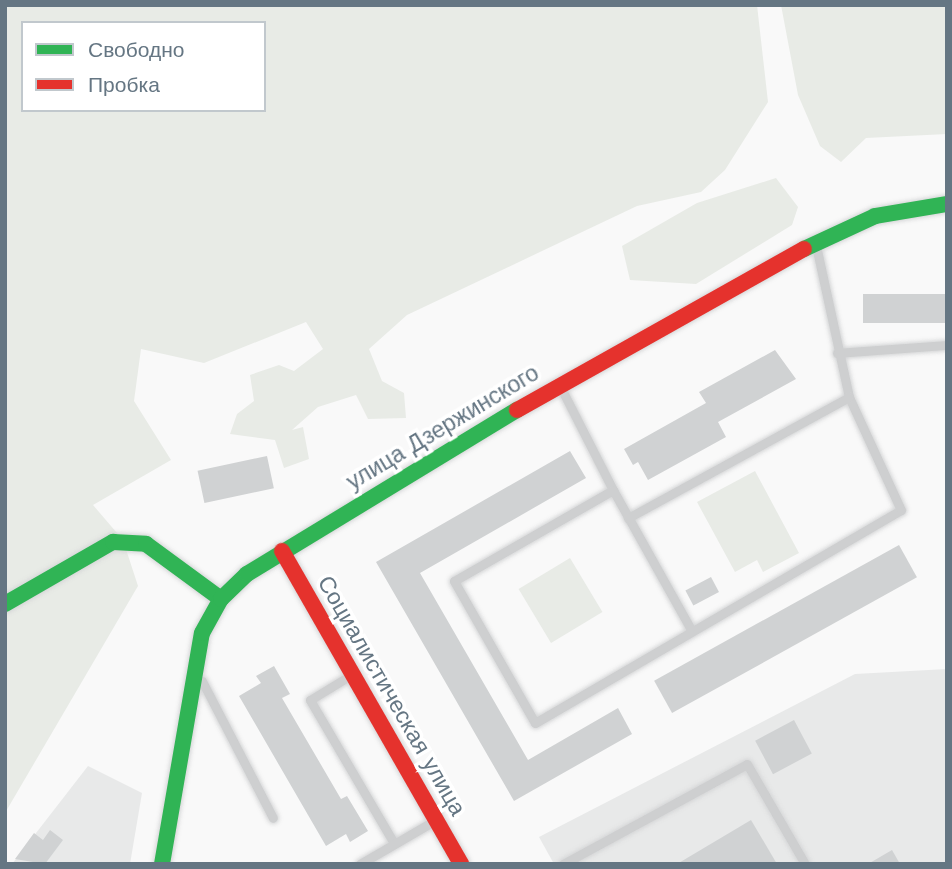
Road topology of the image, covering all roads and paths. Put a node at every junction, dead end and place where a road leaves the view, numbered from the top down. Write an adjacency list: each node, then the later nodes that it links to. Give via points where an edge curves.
1 (947, 204): 2 (main road, улица Дзержинского, via 875,216)
2 (816, 242): 4 (lane); 5 (main road, улица Дзержинского)
3 (947, 345): 4 (lane)
4 (837, 353): 6 (lane)
5 (559, 385): 7 (lane); 9 (main road, улица Дзержинского)
6 (849, 397): 8 (lane); 12 (lane, via 901,510)
7 (612, 490): 8 (lane); 12 (lane, via 454,581 534,723)
8 (628, 518): 12 (lane)
9 (282, 551): 10 (main road, улица Дзержинского); 14 (main road, Социалистическая улица)
10 (221, 599): 11 (main road, via 146,544 113,542); 13 (main road, улица Дзержинского, via 202,633)
11 (5, 604)
12 (690, 628)
13 (196, 667): 15 (lane, via 217,717); 18 (main road, улица Дзержинского)
14 (352, 674): 16 (main road, Социалистическая улица); 17 (lane, via 310,700)
15 (273, 818)
16 (436, 820): 17 (lane); 20 (main road, Социалистическая улица)
17 (394, 842): 19 (lane)
18 (162, 864)
19 (360, 864)
20 (461, 864)
21 (563, 864): 22 (lane, via 747,764)
22 (805, 864)

